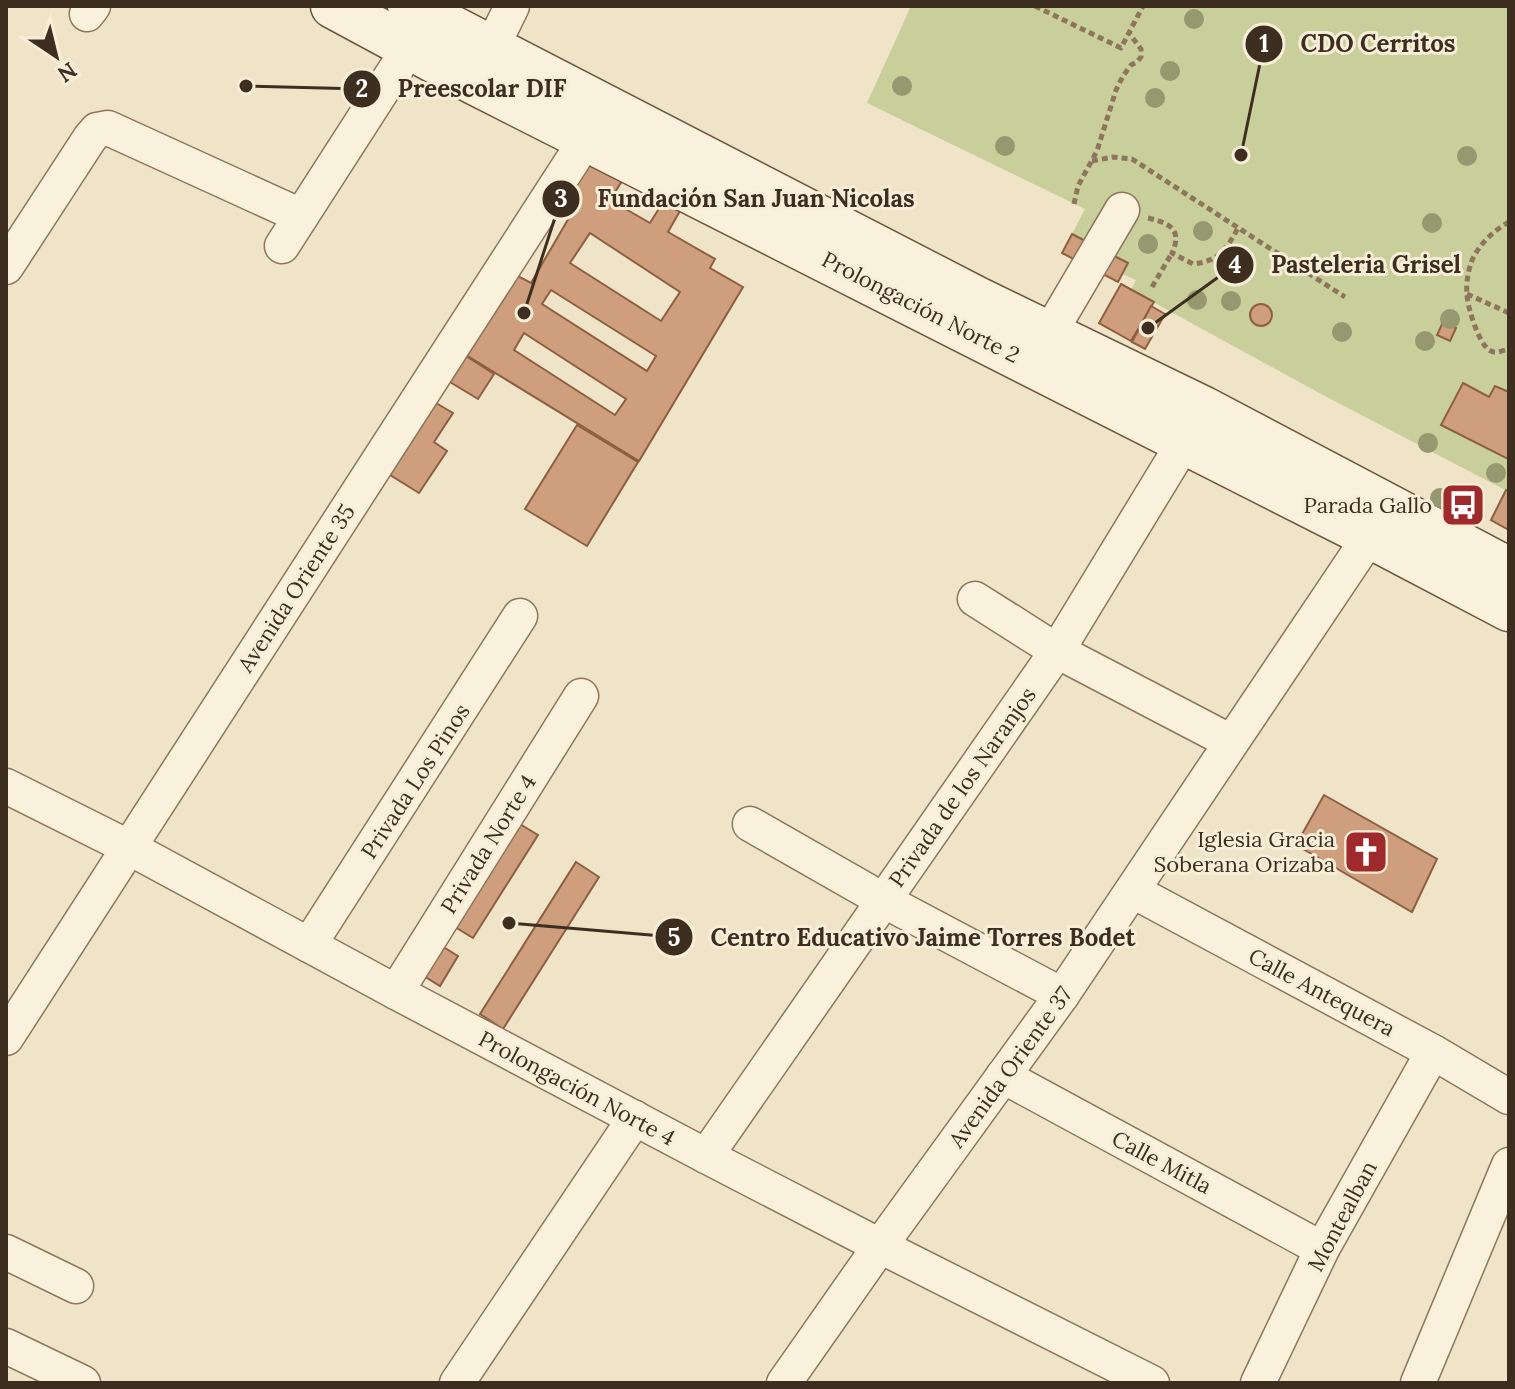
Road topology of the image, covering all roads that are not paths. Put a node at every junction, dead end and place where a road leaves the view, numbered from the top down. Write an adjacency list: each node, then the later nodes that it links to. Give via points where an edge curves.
1 (333, 6): 3 (main road, Prolongación Norte 2)
2 (512, 6): 4 (street)
3 (410, 26): 4 (main road, Prolongación Norte 2); 7 (street)
4 (483, 66): 5 (main road, Prolongación Norte 2); 10 (main road, Prolongación Norte 2)
5 (587, 138): 11 (main road, Prolongación Norte 2); 22 (street, Avenida Oriente 35)
6 (1122, 210): 10 (street)
7 (301, 216): 8 (street); 9 (street, via 108,128 90,138)
8 (282, 246)
9 (6, 267)
10 (1049, 334): 11 (main road, Prolongación Norte 2)
11 (1194, 425): 12 (main road, Prolongación Norte 2); 17 (street, Privada de los Naranjos)
12 (1378, 521): 13 (main road, Prolongación Norte 2); 15 (main road, Prolongación Norte 2); 19 (street, Avenida Oriente 37)
13 (1509, 570)
14 (975, 599): 17 (street)
15 (1509, 609)
16 (520, 616): 25 (street, Privada Los Pinos)
17 (1057, 651): 19 (street); 24 (street, Privada de los Naranjos)
18 (581, 696): 26 (street, Privada Norte 4)
19 (1231, 742): 23 (street, Avenida Oriente 37)
20 (6, 786): 22 (street, Prolongación Norte 4)
21 (750, 824): 24 (street)
22 (128, 847): 25 (street, Prolongación Norte 4); 28 (street, Avenida Oriente 35)
23 (1133, 891): 27 (street, Avenida Oriente 37); 29 (street, Calle Antequera)
24 (883, 900): 27 (street); 33 (street, Privada de los Naranjos)
25 (309, 945): 26 (street, Prolongación Norte 4)
26 (396, 992): 32 (street, Prolongación Norte 4)
27 (1062, 995): 30 (street, Avenida Oriente 37)
28 (7, 1035)
29 (1433, 1052): 31 (street, Calle Antequera); 36 (street, Montealban)
30 (1003, 1076): 35 (street, Avenida Oriente 37); 36 (street, Calle Mitla)
31 (1509, 1097)
32 (635, 1118): 33 (street, Prolongación Norte 4); 42 (street)
33 (706, 1156): 35 (street, Prolongación Norte 4)
34 (1509, 1165): 45 (street)
35 (880, 1246): 40 (street, Prolongación Norte 4); 43 (street, Avenida Oriente 37)
36 (1322, 1249): 44 (street, Montealban)
37 (6, 1252): 38 (street)
38 (76, 1286)
39 (6, 1346): 41 (street)
40 (1138, 1380)
41 (83, 1383)
42 (457, 1383)
43 (784, 1383)
44 (1258, 1383)
45 (1418, 1383)

